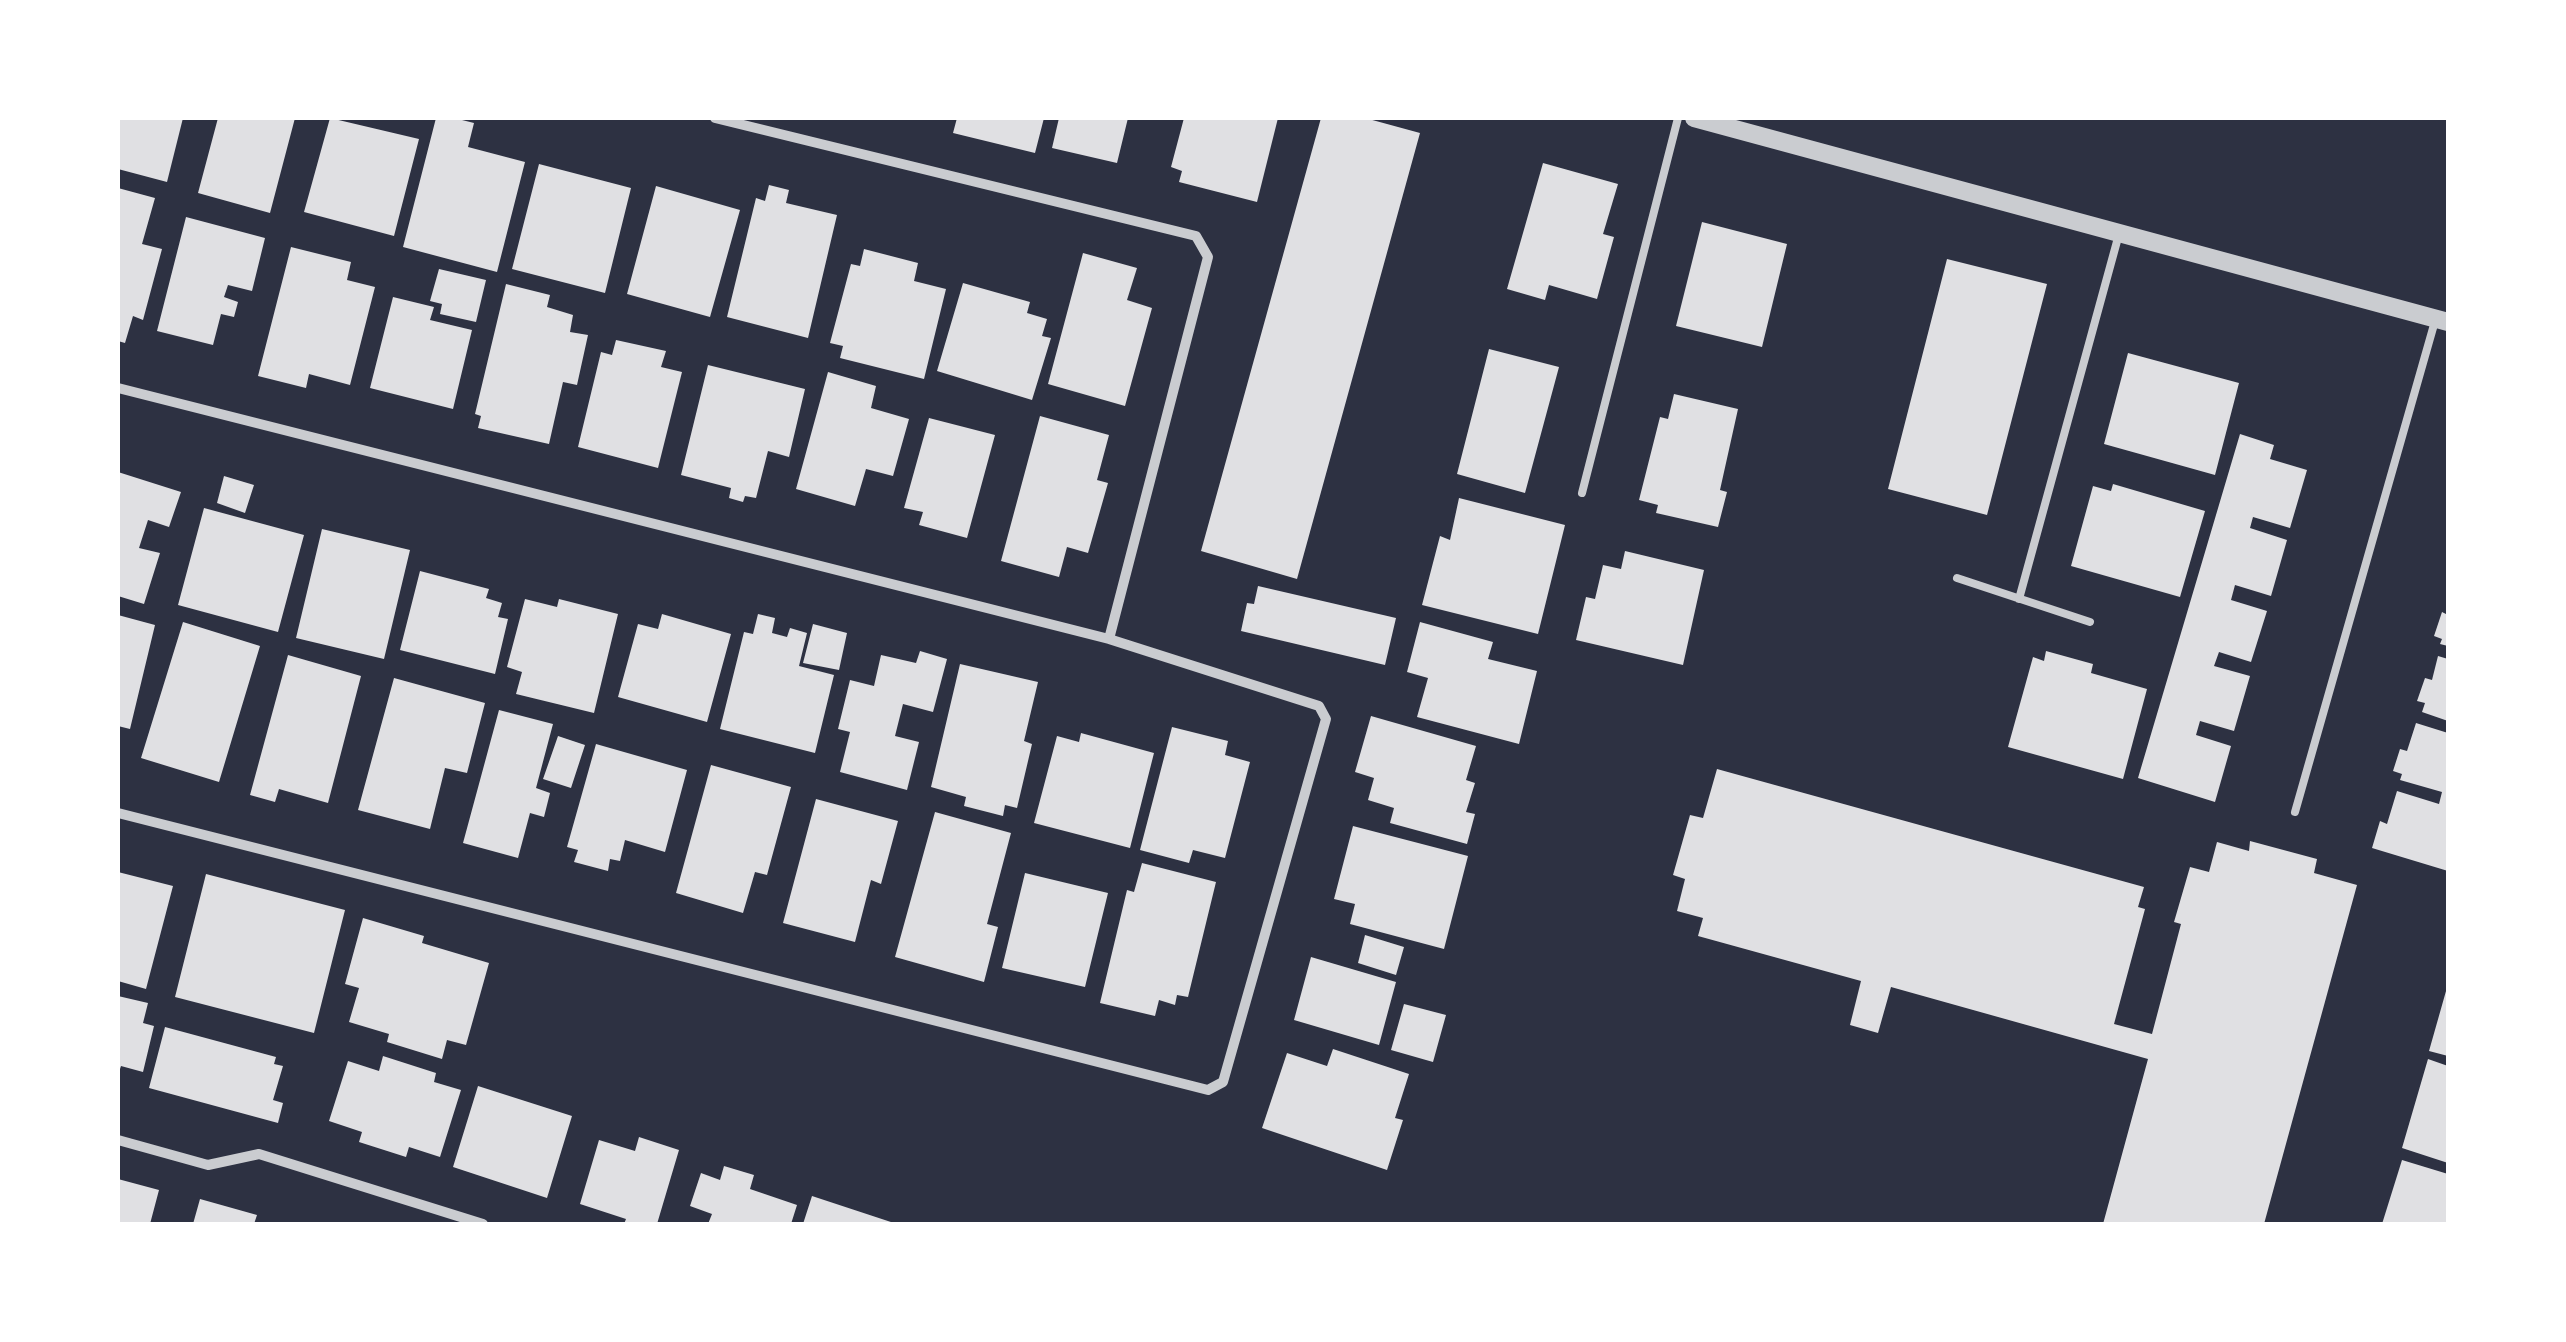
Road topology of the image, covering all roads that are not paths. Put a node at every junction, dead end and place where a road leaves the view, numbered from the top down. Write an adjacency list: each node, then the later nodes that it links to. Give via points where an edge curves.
1 (715, 118): 11 (street, via 1196,236 1208,257)
2 (1678, 118): 7 (lane)
3 (1694, 118): 4 (street)
4 (2118, 234): 5 (street); 9 (lane)
5 (2442, 320): 12 (lane)
6 (118, 388): 11 (street)
7 (1582, 493)
8 (1957, 578): 9 (lane)
9 (2019, 599): 10 (lane)
10 (2090, 622)
11 (1108, 639): 13 (street, via 1319,706 1326,719 1223,1082 1208,1090)
12 (2295, 812)
13 (118, 813)
14 (118, 1140): 15 (street, via 208,1164 259,1154)
15 (483, 1224)

